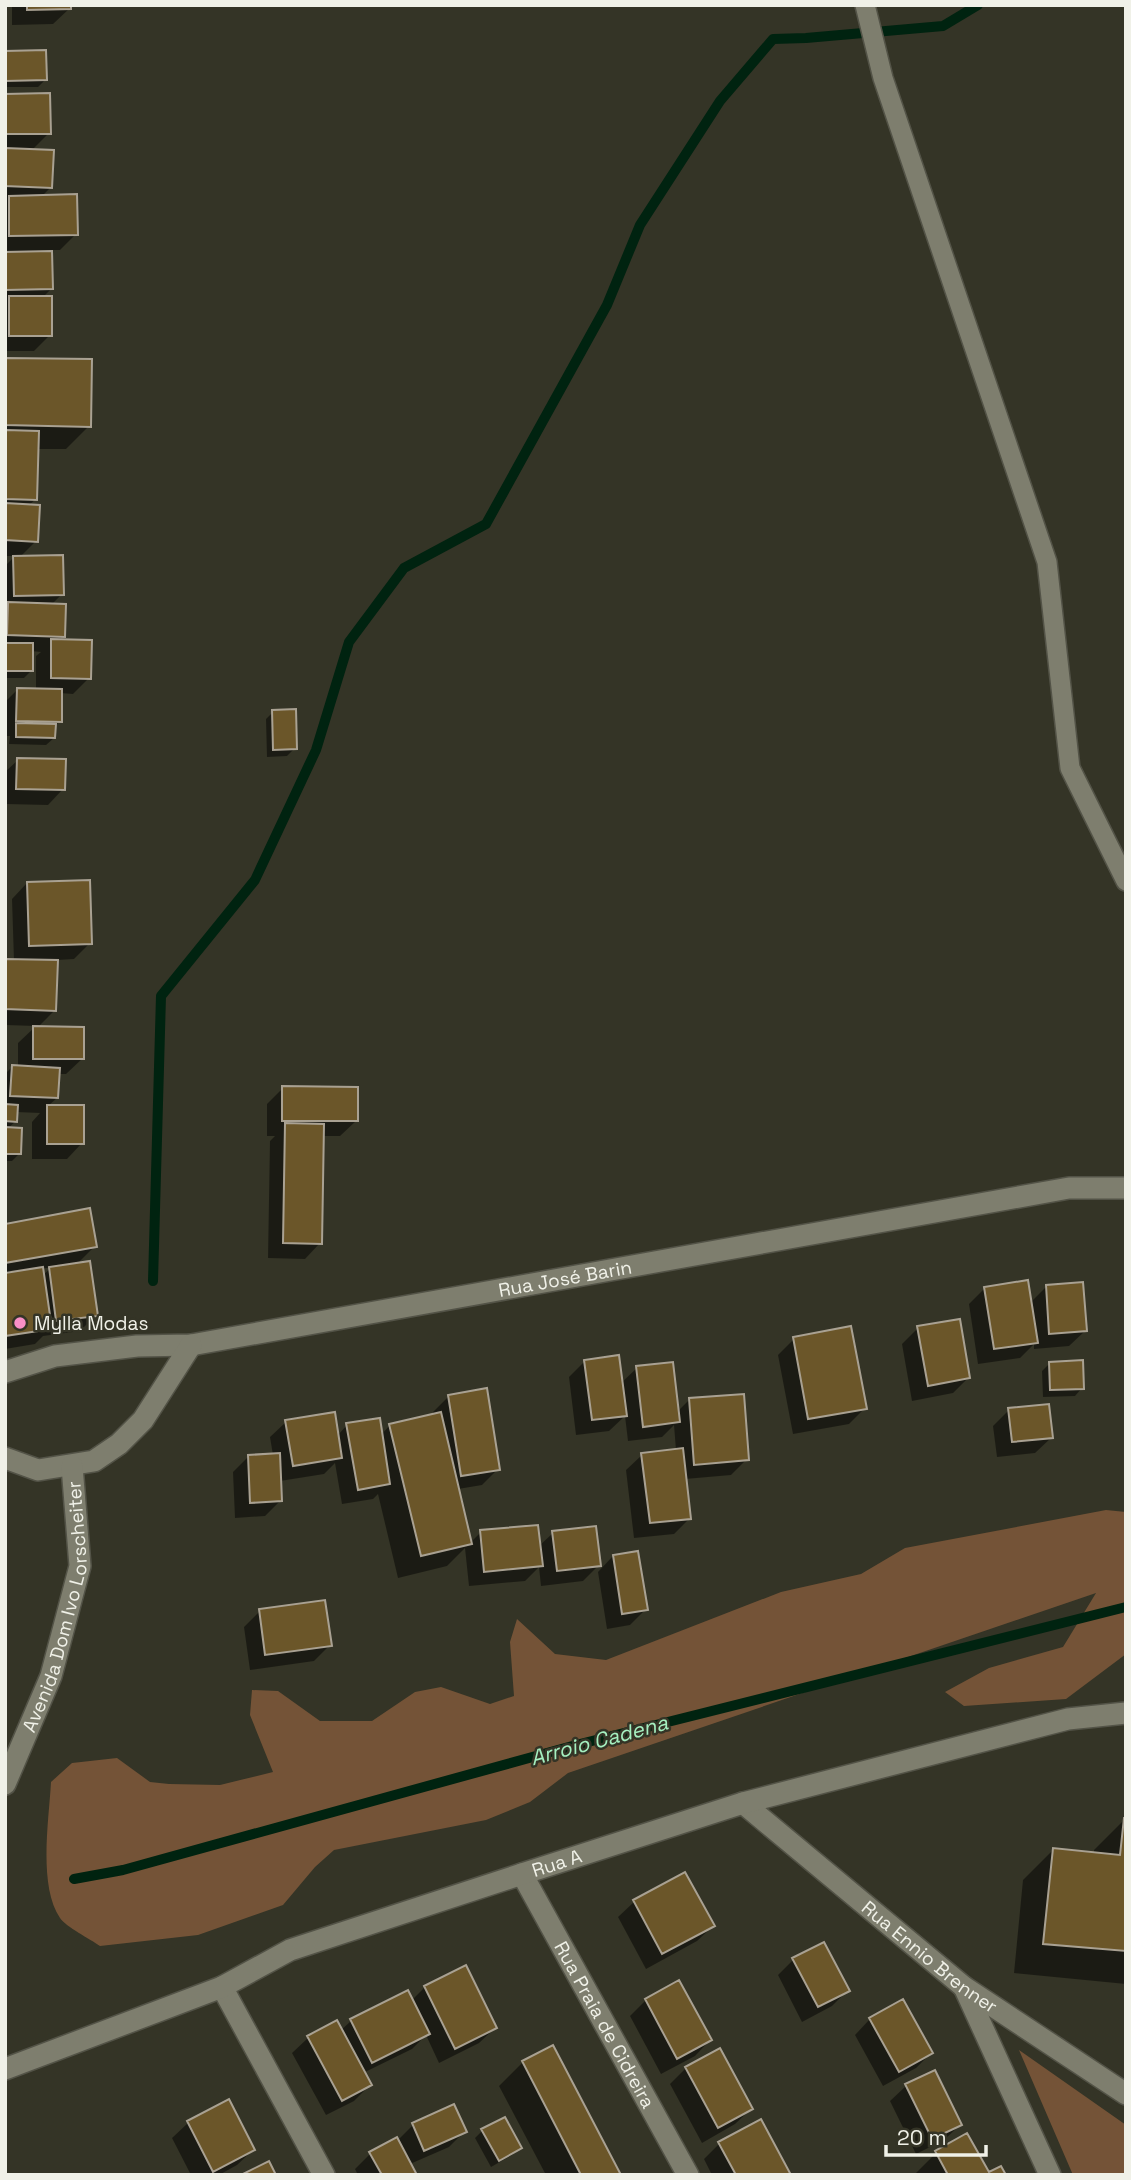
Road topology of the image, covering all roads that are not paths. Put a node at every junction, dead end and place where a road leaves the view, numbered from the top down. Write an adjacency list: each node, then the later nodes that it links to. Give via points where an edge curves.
1 (866, 8): 2 (lane, via 883,78 1047,562 1070,768)
2 (1126, 881)
3 (1126, 1188): 4 (street, Rua José Barin, via 1069,1188)
4 (191, 1345): 5 (street, Rua José Barin, via 55,1356); 7 (street, Avenida Dom Ivo Lorscheiter, via 144,1420 94,1461)
5 (5, 1372)
6 (5, 1458): 7 (street, Avenida Dom Ivo Lorscheiter, via 38,1470)
7 (72, 1466): 9 (street, Avenida Dom Ivo Lorscheiter, via 80,1566 51,1676)
8 (1126, 1713): 10 (street, Rua A, via 1068,1719)
9 (5, 1784)
10 (743, 1803): 11 (street, Rua A); 13 (street, Rua Ennio Brenner)
11 (522, 1874): 12 (street, Rua A, via 290,1950); 17 (street, Rua Praia de Cidreira)
12 (222, 1987): 14 (street, Rua A); 16 (street)
13 (964, 1987): 15 (street, Rua Ennio Brenner); 18 (street)
14 (5, 2069)
15 (1126, 2094)
16 (324, 2175)
17 (688, 2175)
18 (1050, 2175)

